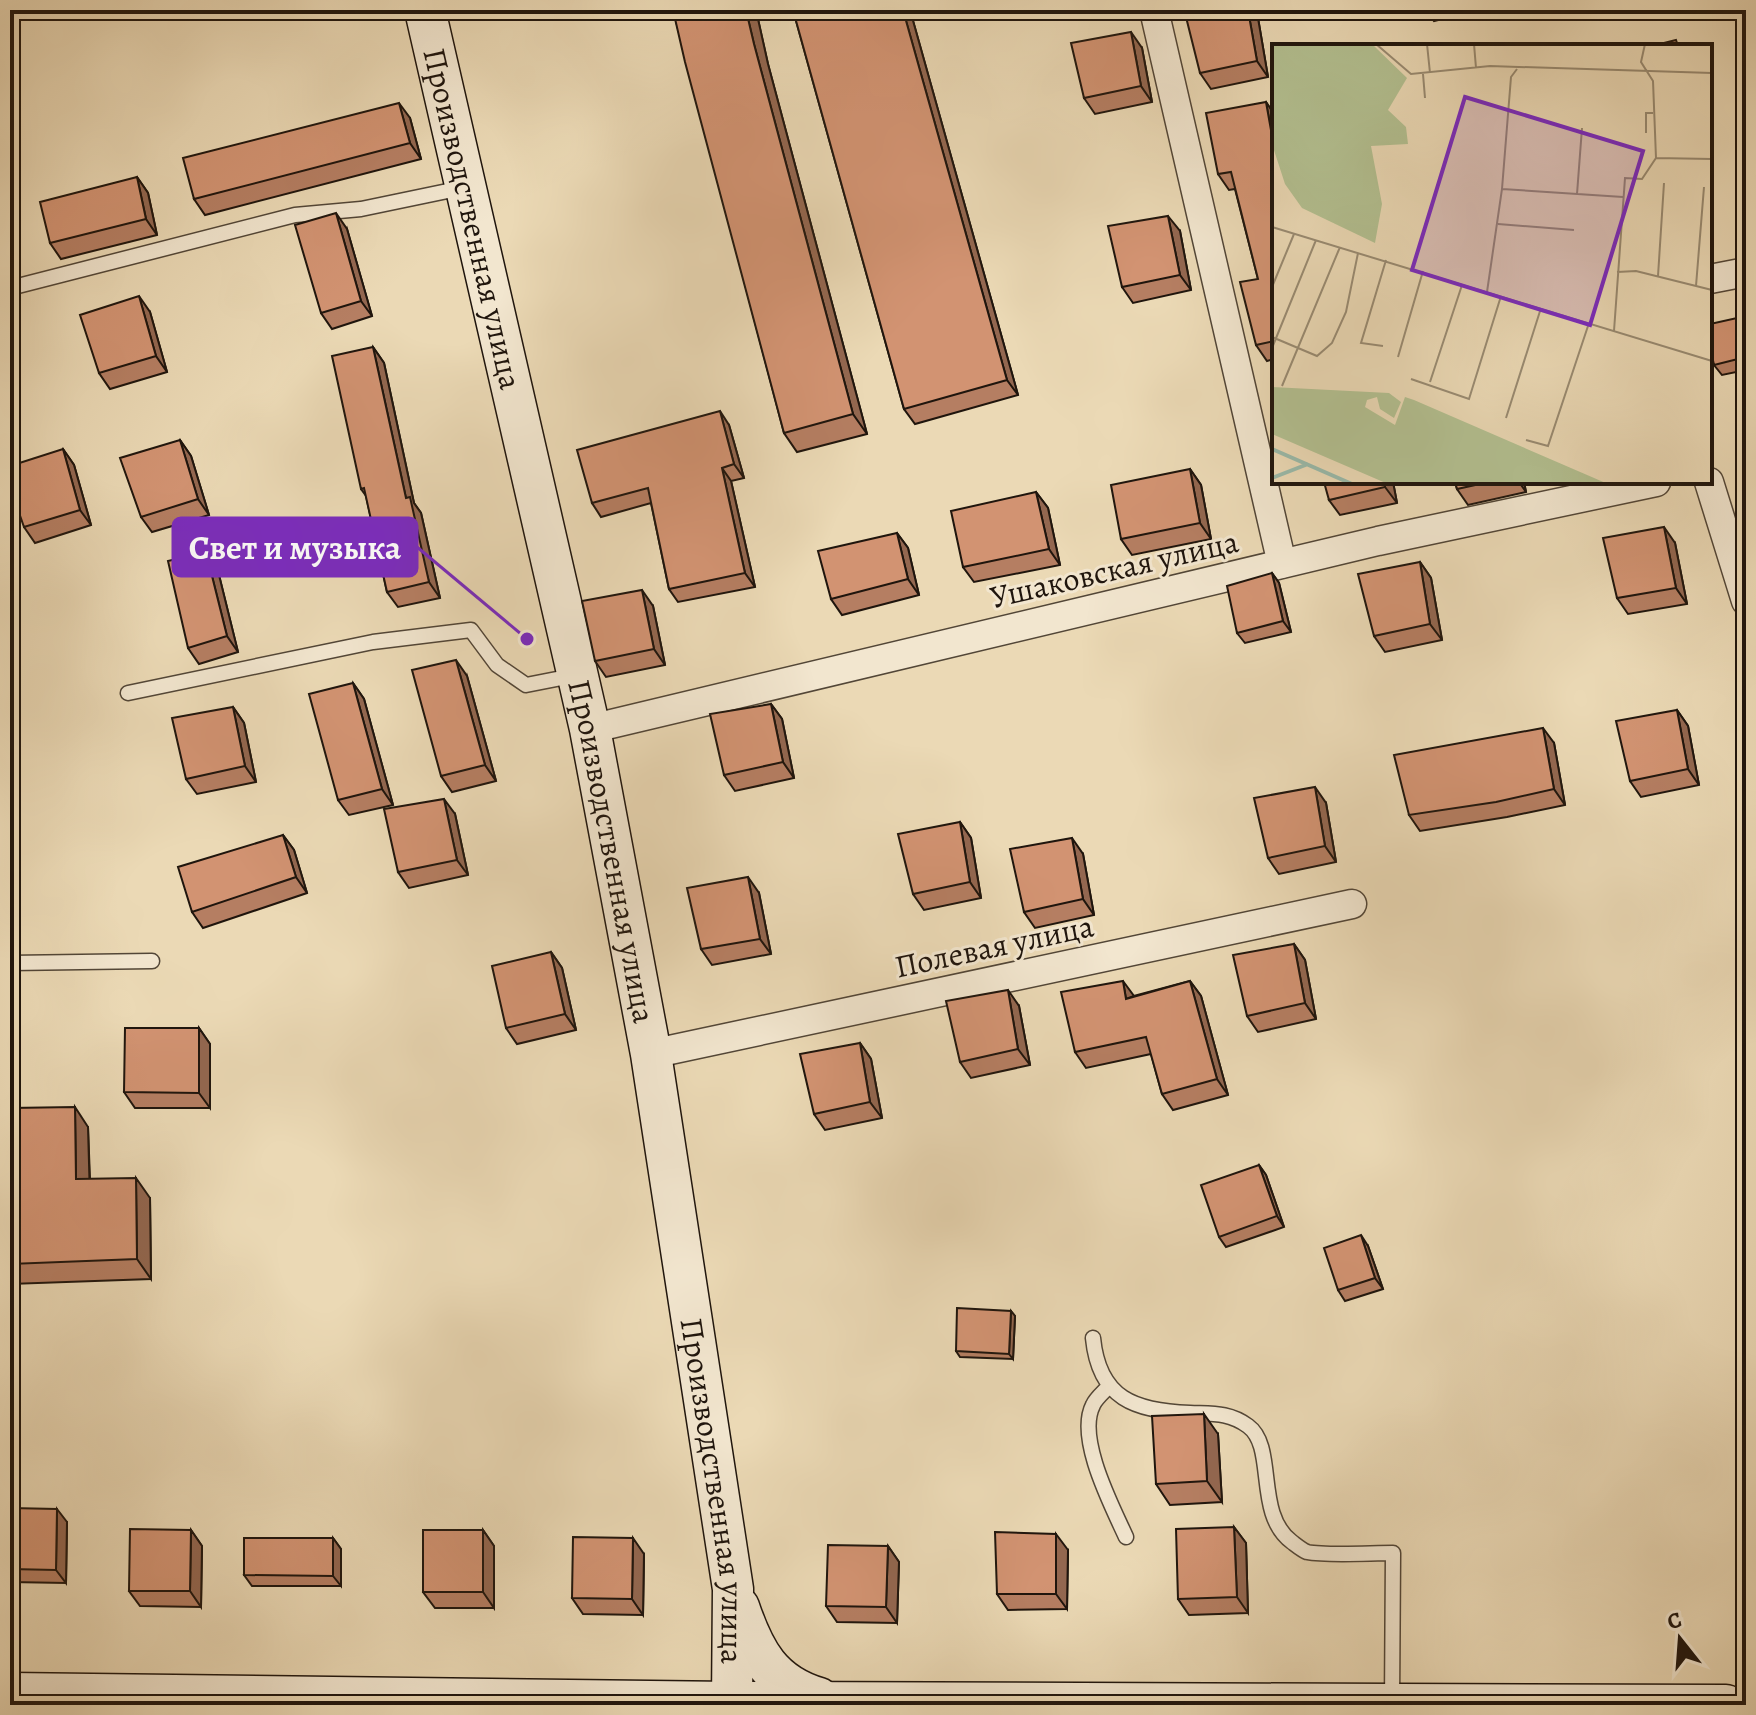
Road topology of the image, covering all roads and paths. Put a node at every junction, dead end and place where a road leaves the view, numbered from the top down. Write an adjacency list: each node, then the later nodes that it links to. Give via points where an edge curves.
1 (425, 10): 3 (main road, Производственная улица)
2 (1154, 10): 9 (street)
3 (466, 187): 6 (lane, via 361,209 295,215); 11 (main road, Производственная улица)
4 (1746, 272): 5 (street)
5 (1712, 279)
6 (10, 288)
7 (1646, 484): 9 (street, Ушаковская улица)
8 (1710, 484): 10 (street)
9 (1282, 564): 13 (street, Ушаковская улица)
10 (1746, 601)
11 (577, 675): 12 (lane, via 526,685 497,665 471,630 373,642); 13 (main road, Производственная улица)
12 (128, 693)
13 (590, 729): 17 (main road, Производственная улица)
14 (1352, 904): 17 (street, Полевая улица)
15 (152, 961): 16 (lane)
16 (10, 963)
17 (651, 1054): 21 (main road, Производственная улица)
18 (1093, 1338): 19 (lane, via 1095,1360)
19 (1109, 1386): 20 (lane, via 1089,1419 1093,1462); 28 (lane, via 1127,1403 1153,1411 1223,1413 1253,1429 1261,1444 1271,1513 1285,1537 1305,1552 1393,1553)
20 (1126, 1537)
21 (733, 1589): 24 (main road, via 724,1633 712,1658 697,1676); 26 (main road, Производственная улица); 27 (main road, via 755,1650 774,1675 801,1693)
22 (10, 1693): 23 (main road)
23 (103, 1700): 25 (main road)
24 (657, 1701): 25 (main road); 26 (main road)
25 (487, 1702)
26 (732, 1702): 27 (main road)
27 (834, 1702): 29 (main road)
28 (1392, 1703): 30 (main road); 31 (main road)
29 (875, 1704): 30 (main road)
30 (1269, 1705)
31 (1726, 1705)

